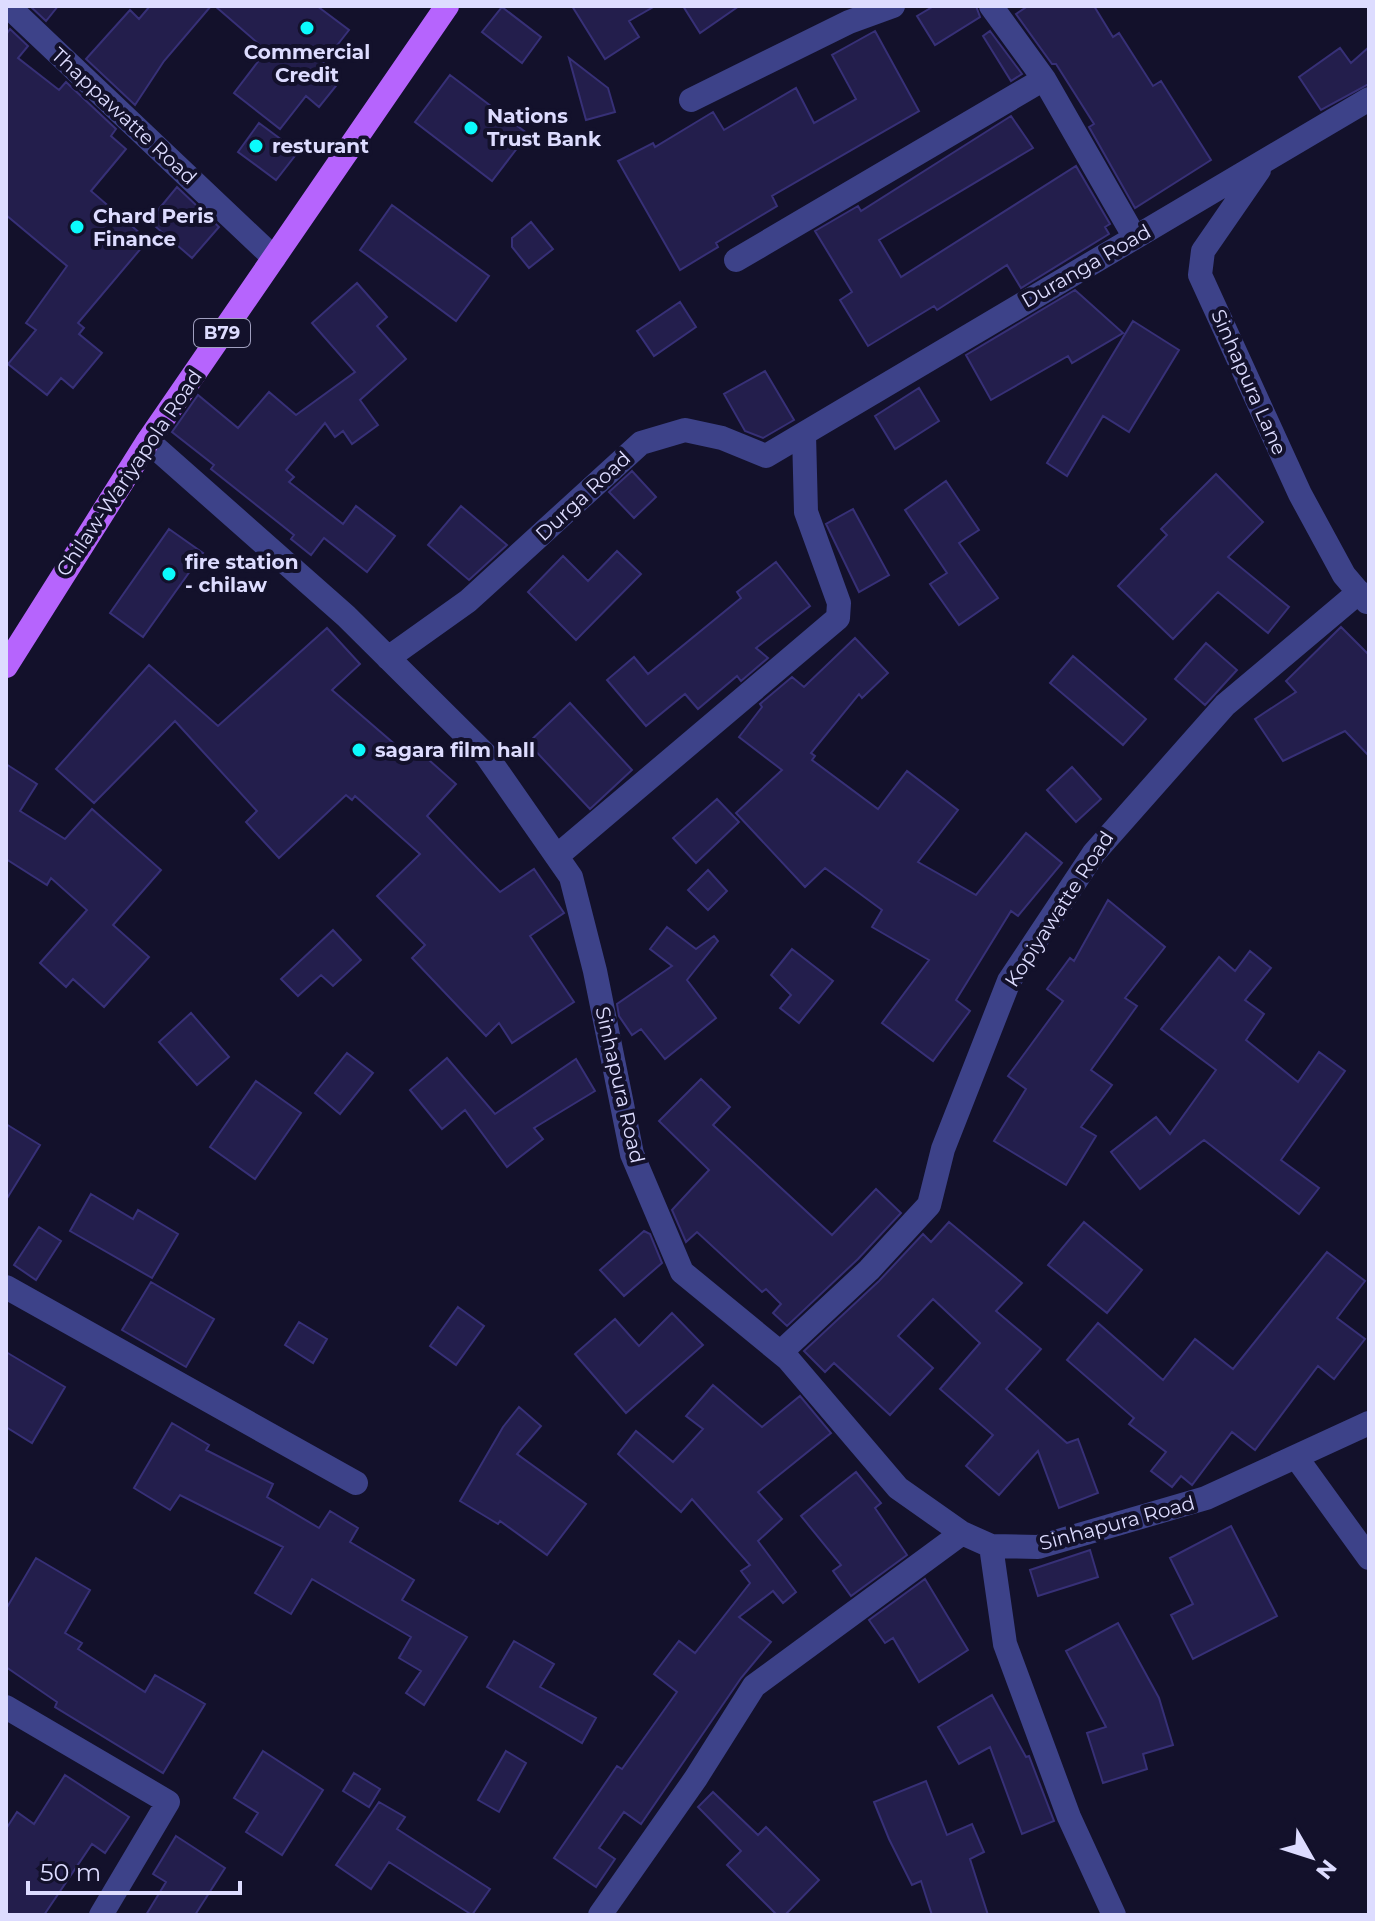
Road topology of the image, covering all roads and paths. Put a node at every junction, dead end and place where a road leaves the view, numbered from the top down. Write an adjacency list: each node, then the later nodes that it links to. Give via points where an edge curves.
1 (8, 6): 10 (street, Thappawatte Road)
2 (447, 6): 10 (main road, Chilaw-Wariyapola Road / B79)
3 (893, 6): 7 (street, via 849,22)
4 (991, 6): 5 (street)
5 (1044, 79): 9 (street); 11 (street)
6 (1369, 99): 8 (street, Duranga Road)
7 (691, 100)
8 (1268, 159): 9 (street, Duranga Road); 14 (street, Sinhapura Lane, via 1203,251 1200,275 1300,494 1344,575)
9 (1134, 236): 12 (street, Duranga Road)
10 (274, 258): 13 (main road, Chilaw-Wariyapola Road / B79)
11 (736, 260)
12 (804, 434): 15 (street, Durga Road, via 766,456 685,430 641,443 468,601); 17 (street, via 806,512 839,603 838,618)
13 (148, 441): 15 (street, Sinhapura Road); 16 (main road, Chilaw-Wariyapola Road / B79)
14 (1364, 598): 19 (street, Kopiyawatte Road, via 1225,705 1094,853 1009,981 943,1149 929,1205)
15 (388, 658): 17 (street, Sinhapura Road, via 486,755)
16 (6, 666)
17 (557, 856): 19 (street, Sinhapura Road, via 571,877 595,971 632,1154 682,1272)
18 (6, 1287): 22 (street)
19 (781, 1352): 23 (street, Sinhapura Road, via 898,1488)
20 (1369, 1423): 21 (street, Sinhapura Road)
21 (1296, 1457): 24 (street, Sinhapura Road, via 1206,1498 1054,1543); 25 (street)
22 (356, 1483)
23 (962, 1533): 24 (street, Sinhapura Road); 28 (street, via 754,1686)
24 (991, 1546): 29 (street, via 1005,1644 1069,1817)
25 (1369, 1558)
26 (6, 1707): 27 (street, via 168,1802)
27 (101, 1915)
28 (600, 1915)
29 (1114, 1915)

